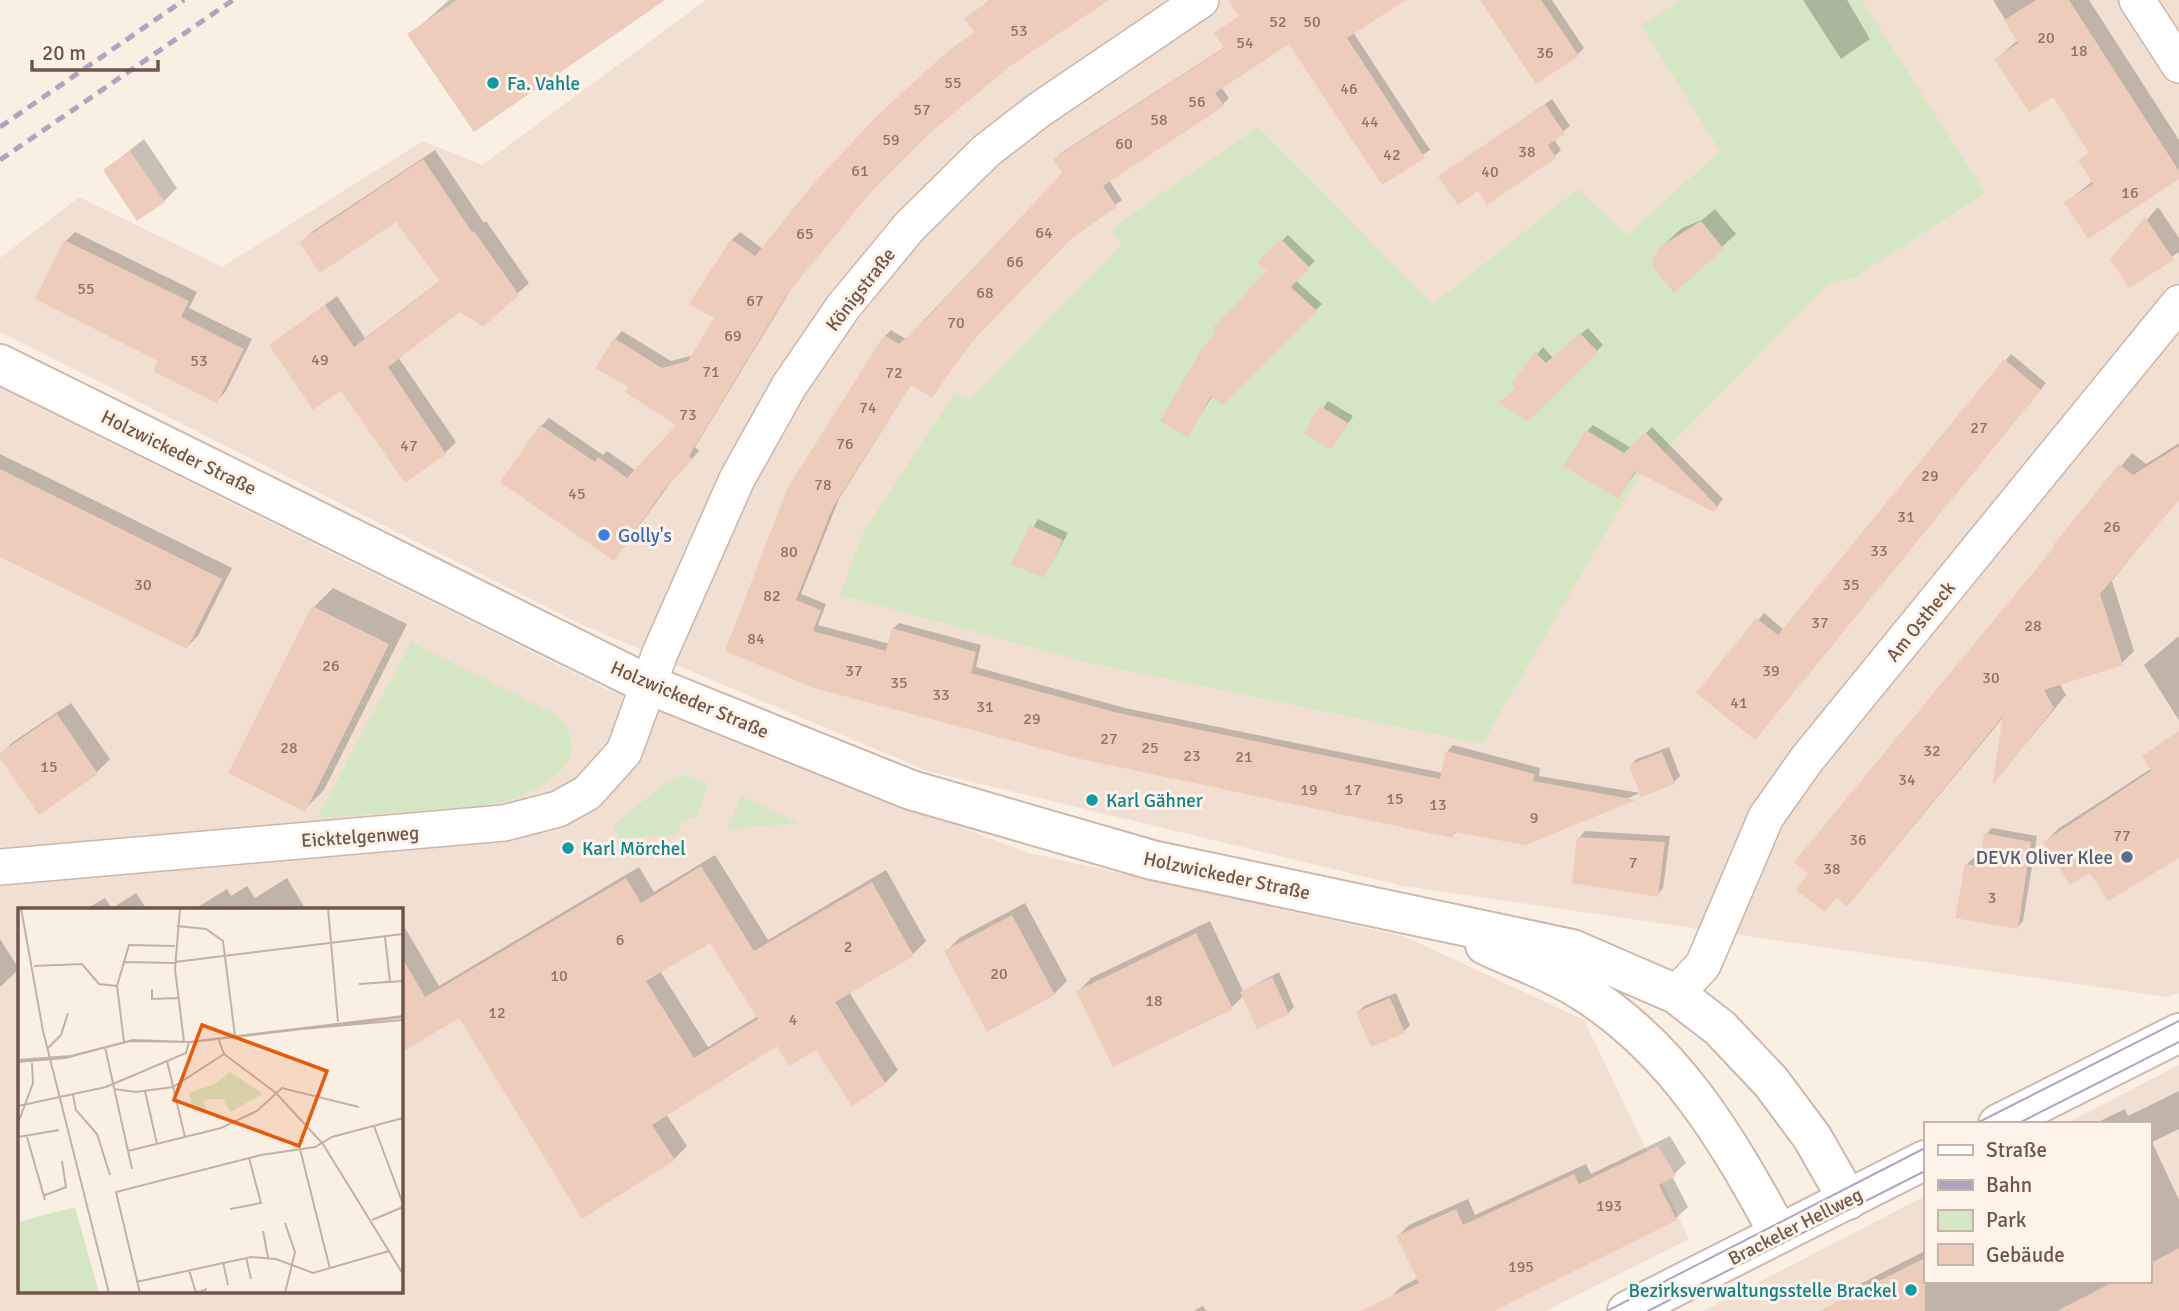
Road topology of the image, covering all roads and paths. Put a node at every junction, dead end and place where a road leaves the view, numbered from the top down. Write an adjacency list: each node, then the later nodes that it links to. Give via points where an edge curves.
1 (1200, 0): 6 (street, Königstraße, via 986,151 910,226 843,307 789,386 737,479)
2 (2137, 0): 3 (street)
3 (2179, 65)
4 (2179, 303): 9 (street, Am Ostheck, via 1800,769 1766,817 1703,965)
5 (0, 364): 6 (main road, Holzwickeder Straße)
6 (648, 684): 7 (street, Eicktelgenweg, via 624,752 587,793 558,809 504,823 447,830); 8 (main road, Holzwickeder Straße, via 911,790 1152,860)
7 (0, 867)
8 (1423, 916): 9 (main road, Holzwickeder Straße, via 1572,949); 14 (main road, Holzwickeder Straße, via 1582,991 1639,1035 1685,1080 1719,1128)
9 (1676, 994): 13 (main road, Holzwickeder Straße, via 1720,1028 1771,1082 1812,1137)
10 (2179, 1033): 11 (main road)
11 (2002, 1122)
12 (1924, 1161): 13 (main road, Brackeler Hellweg)
13 (1848, 1200): 14 (main road, Brackeler Hellweg)
14 (1779, 1234): 15 (main road, Brackeler Hellweg)
15 (1627, 1311)

